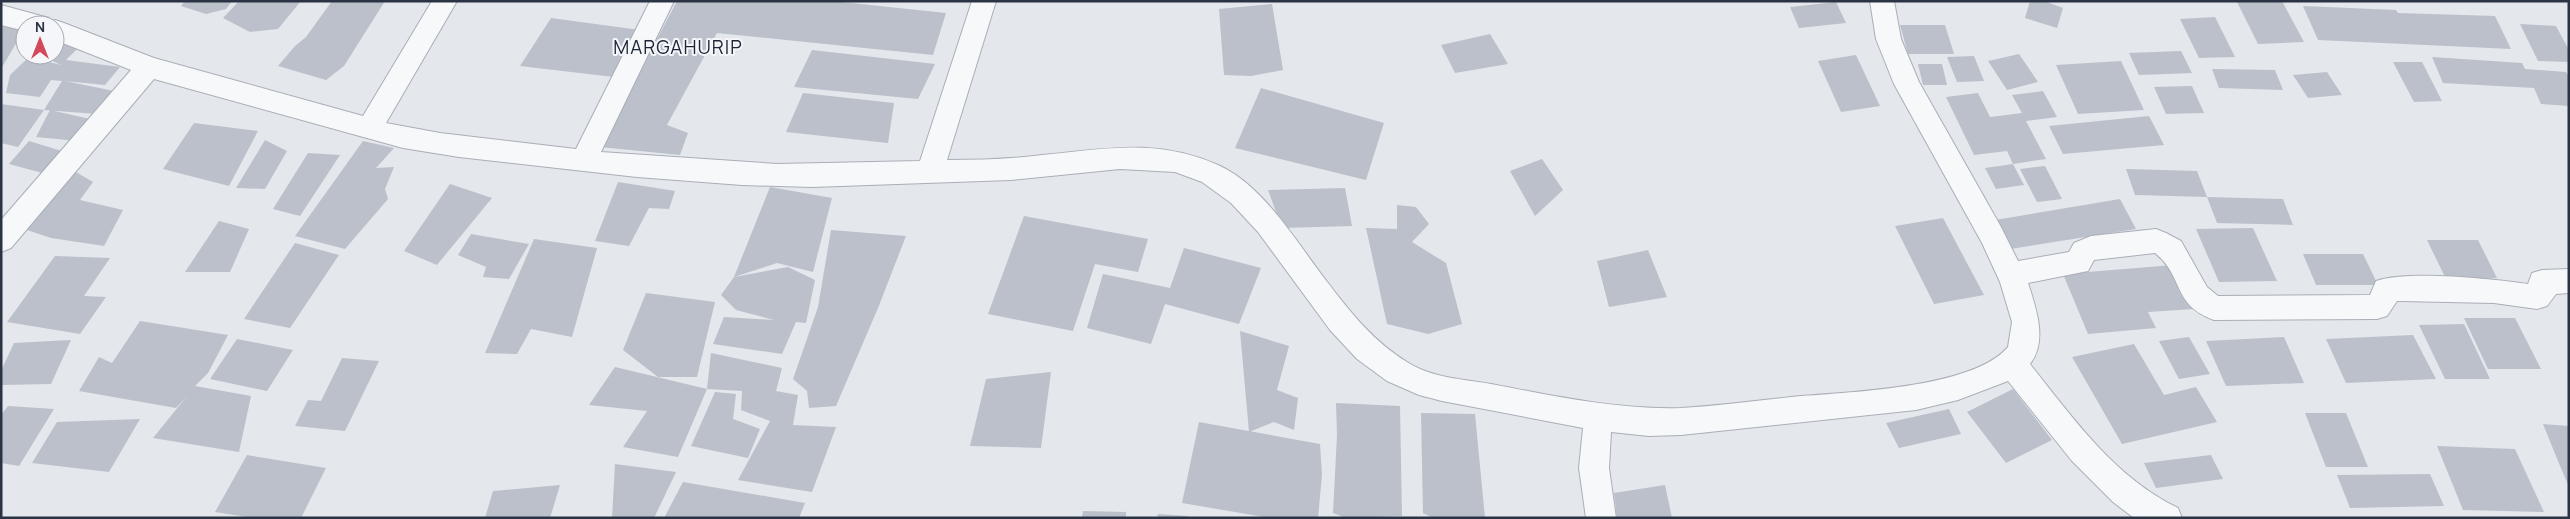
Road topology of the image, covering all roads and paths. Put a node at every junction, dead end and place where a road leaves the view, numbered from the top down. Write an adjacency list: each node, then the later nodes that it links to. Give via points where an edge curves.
1 (445, 1): 9 (street)
2 (662, 1): 10 (street)
3 (984, 1): 11 (street)
4 (1882, 1): 13 (street, via 1882,21 1892,51 1935,137)
5 (1, 15): 6 (street)
6 (15, 19)
7 (65, 34): 8 (street)
8 (149, 67): 9 (street); 12 (street)
9 (369, 129): 10 (street, via 419,141)
10 (583, 161): 11 (street, via 711,172 812,176)
11 (930, 171): 16 (street, via 1024,168 1110,159 1177,161 1204,171 1233,188 1272,229 1350,337 1399,374 1432,386)
12 (1, 240)
13 (2012, 274): 14 (street, via 2078,264 2084,251 2092,248 2156,241 2167,243 2198,298 2214,308 2377,307 2386,290 2400,289 2494,291 2537,296 2543,291 2542,282); 15 (street, via 2028,328 2025,347)
14 (2569, 281)
15 (2013, 365): 16 (street, via 1949,389 1912,398 1698,420 1652,422); 18 (street, via 2105,476 2125,494)
16 (1600, 418): 17 (street, via 1592,469)
17 (1601, 518)
18 (2167, 518)

